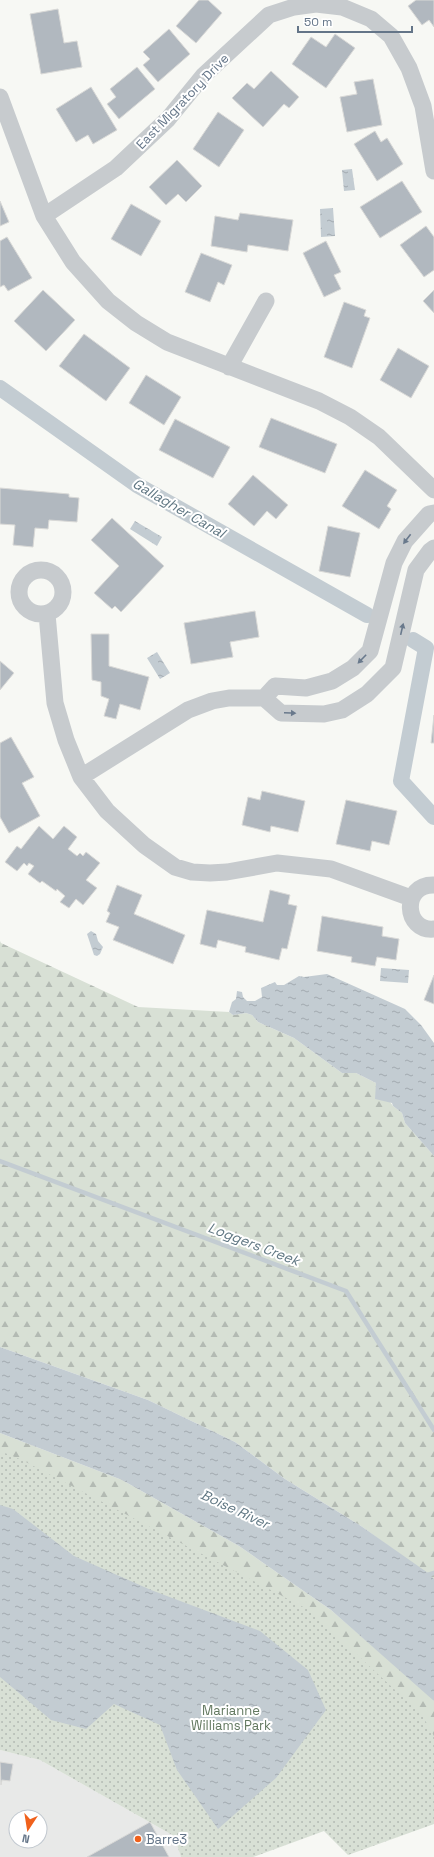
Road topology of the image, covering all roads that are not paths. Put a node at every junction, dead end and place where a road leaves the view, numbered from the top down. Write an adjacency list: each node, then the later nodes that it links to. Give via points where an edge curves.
1 (0, 97): 3 (street)
2 (434, 171): 3 (street, East Migratory Drive, via 423,106 409,68 391,36 371,19 342,7 316,4 294,7 269,15 203,76 168,119 116,168)
3 (44, 216): 5 (street, via 73,262 108,301 136,323 167,342)
4 (266, 301): 5 (street)
5 (229, 367): 6 (street, via 319,401 350,417 378,437)
6 (434, 490)
7 (434, 513): 10 (street, one-way to 10, via 429,514 405,541 394,563 370,651 353,668 332,681 306,688 275,686)
8 (434, 548): 10 (street, one-way to 8, via 281,713 324,714 342,710 367,694 393,668 416,570)
9 (47, 614): 11 (street, via 56,702 66,740)
10 (264, 698): 11 (street, via 229,698 188,710)
11 (81, 777): 13 (street, via 107,812 144,845 175,867 192,872 210,873 277,862 331,869)
12 (434, 885): 13 (street, via 422,887)
13 (411, 898): 14 (street, via 410,912 413,919 424,928)
14 (434, 929)

